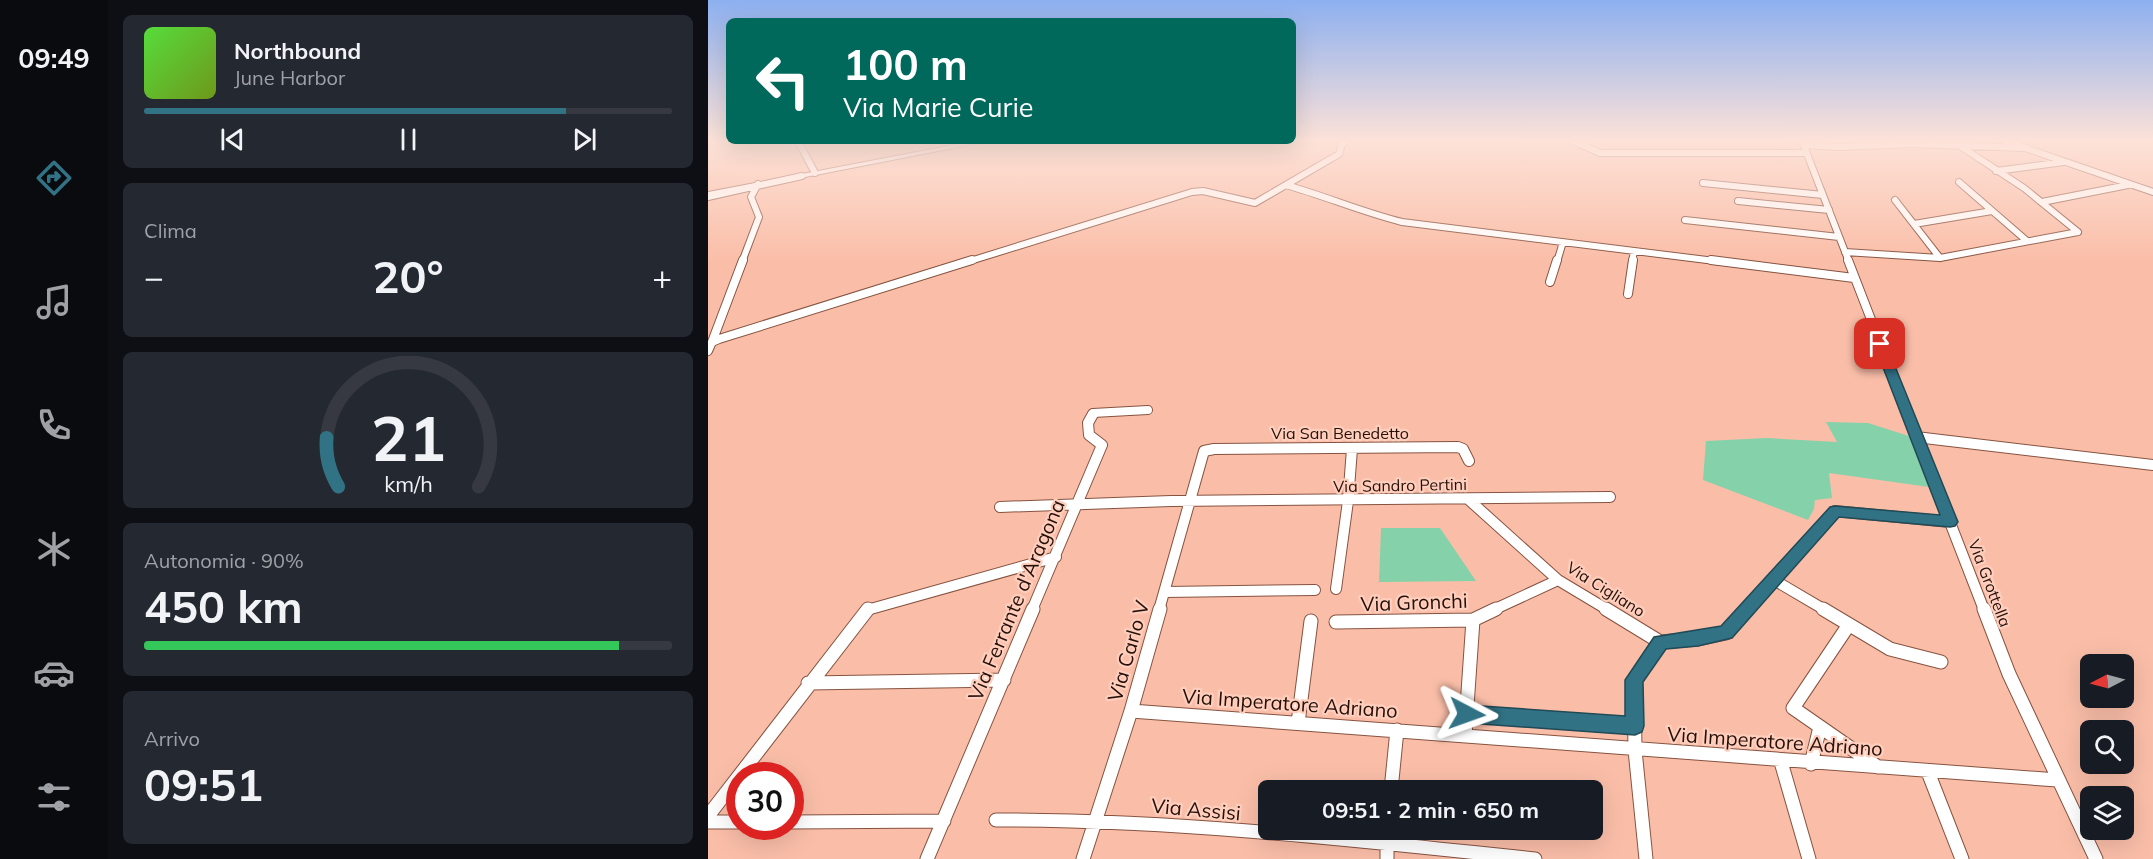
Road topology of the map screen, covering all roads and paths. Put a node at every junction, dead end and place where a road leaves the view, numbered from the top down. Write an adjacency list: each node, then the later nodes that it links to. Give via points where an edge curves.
1 (779, 181): 10 (main road)
2 (1293, 181): 9 (street)
3 (1818, 181): 12 (street, Via Grottella)
4 (2013, 181): 16 (street)
5 (2122, 181): 8 (street)
6 (1959, 182): 18 (street)
7 (1703, 183): 12 (street)
8 (2130, 184): 11 (street); 16 (street)
9 (1286, 185): 23 (street, via 1402,222); 30 (street, via 1252,204 1203,191 1192,192)
10 (757, 186): 13 (main road); 30 (street, via 751,197 759,217)
11 (2153, 192)
12 (1823, 195): 17 (street, Via Grottella)
13 (708, 196)
14 (1895, 200): 20 (street)
15 (1738, 201): 17 (street)
16 (2042, 202): 22 (street, via 2078,232)
17 (1829, 210): 21 (street, Via Grottella)
18 (1992, 211): 20 (street); 22 (street)
19 (1685, 220): 21 (street)
20 (1914, 224): 26 (street)
21 (1839, 237): 25 (street, Via Grottella)
22 (2027, 241): 26 (street)
23 (1563, 242): 24 (street); 28 (street)
24 (1634, 251): 27 (street); 29 (street)
25 (1845, 252): 26 (street); 27 (street, Via Grottella)
26 (1940, 258)
27 (1854, 278): 33 (street, Via Grottella)
28 (1550, 282)
29 (1628, 294)
30 (712, 342): 31 (street)
31 (708, 351)
32 (1148, 410): 42 (street, Via Ferrante d'Aragona, via 1093,413 1088,423 1089,435 1102,446)
33 (1916, 437): 37 (street); 44 (street, Via Grottella)
34 (1352, 449): 35 (street, Via San Benedetto); 36 (street, Via San Benedetto, via 1458,447); 41 (street)
35 (1204, 451): 40 (street, Via Carlo V)
36 (1468, 461)
37 (2153, 465)
38 (1610, 497): 39 (street, Via Sandro Pertini)
39 (1468, 499): 41 (street, Via Sandro Pertini); 46 (street, Via Cigliano)
40 (1190, 501): 41 (street, Via Sandro Pertini); 42 (street, Via Sandro Pertini); 50 (street, Via Carlo V)
41 (1348, 501): 48 (street)
42 (1079, 503): 43 (street, Via Sandro Pertini); 45 (street, Via Ferrante d'Aragona)
43 (1000, 507)
44 (1950, 522): 47 (street, via 1835,511); 72 (street, Via Grottella, via 2009,674)
45 (1056, 557): 57 (street, Via Ferrante d'Aragona); 58 (street, via 868,609)
46 (1558, 580): 51 (street, Via Gronchi); 55 (street, Via Cigliano)
47 (1774, 580): 54 (street); 55 (street, via 1726,633)
48 (1336, 589)
49 (1315, 590): 50 (street)
50 (1165, 592): 59 (street, Via Carlo V)
51 (1473, 620): 53 (street, Via Gronchi); 60 (street)
52 (1311, 621): 61 (street)
53 (1336, 622)
54 (1848, 626): 56 (street, via 1890,649); 63 (street, via 1793,708)
55 (1660, 642): 62 (street, via 1634,680)
56 (1941, 662)
57 (1004, 680): 58 (street); 76 (street, Via Ferrante d'Aragona)
58 (808, 683): 73 (street)
59 (1131, 711): 61 (street, Via Imperatore Adriano); 75 (street, Via Carlo V)
60 (1467, 714): 62 (street); 65 (street)
61 (1298, 723): 64 (street, Via Imperatore Adriano)
62 (1635, 726): 66 (street)
63 (1820, 727): 68 (street); 69 (street)
64 (1397, 730): 65 (street, Via Imperatore Adriano); 71 (street)
65 (1465, 735): 66 (street, Via Imperatore Adriano)
66 (1635, 750): 67 (street, Via Imperatore Adriano); 87 (street)
67 (1781, 762): 68 (street, Via Imperatore Adriano); 88 (street)
68 (1811, 764): 69 (street, Via Imperatore Adriano)
69 (1880, 768): 70 (street, Via Imperatore Adriano)
70 (1928, 772): 72 (street, Via Imperatore Adriano); 89 (street)
71 (1392, 780)
72 (2057, 780): 90 (street, Via Grottella)
73 (708, 816)
74 (996, 820): 75 (street, Via Assisi)
75 (1094, 820): 80 (street, Via Assisi); 84 (street, Via Carlo V)
76 (944, 821): 79 (street); 83 (street, Via Ferrante d'Aragona)
77 (708, 822): 78 (street)
78 (726, 822)
79 (804, 822)
80 (1258, 829)
81 (1386, 840): 85 (street)
82 (1412, 840): 86 (street, Via Assisi)
83 (927, 859)
84 (1083, 859)
85 (1387, 859)
86 (1535, 859)
87 (1646, 859)
88 (1809, 859)
89 (1962, 859)
90 (2096, 859)

